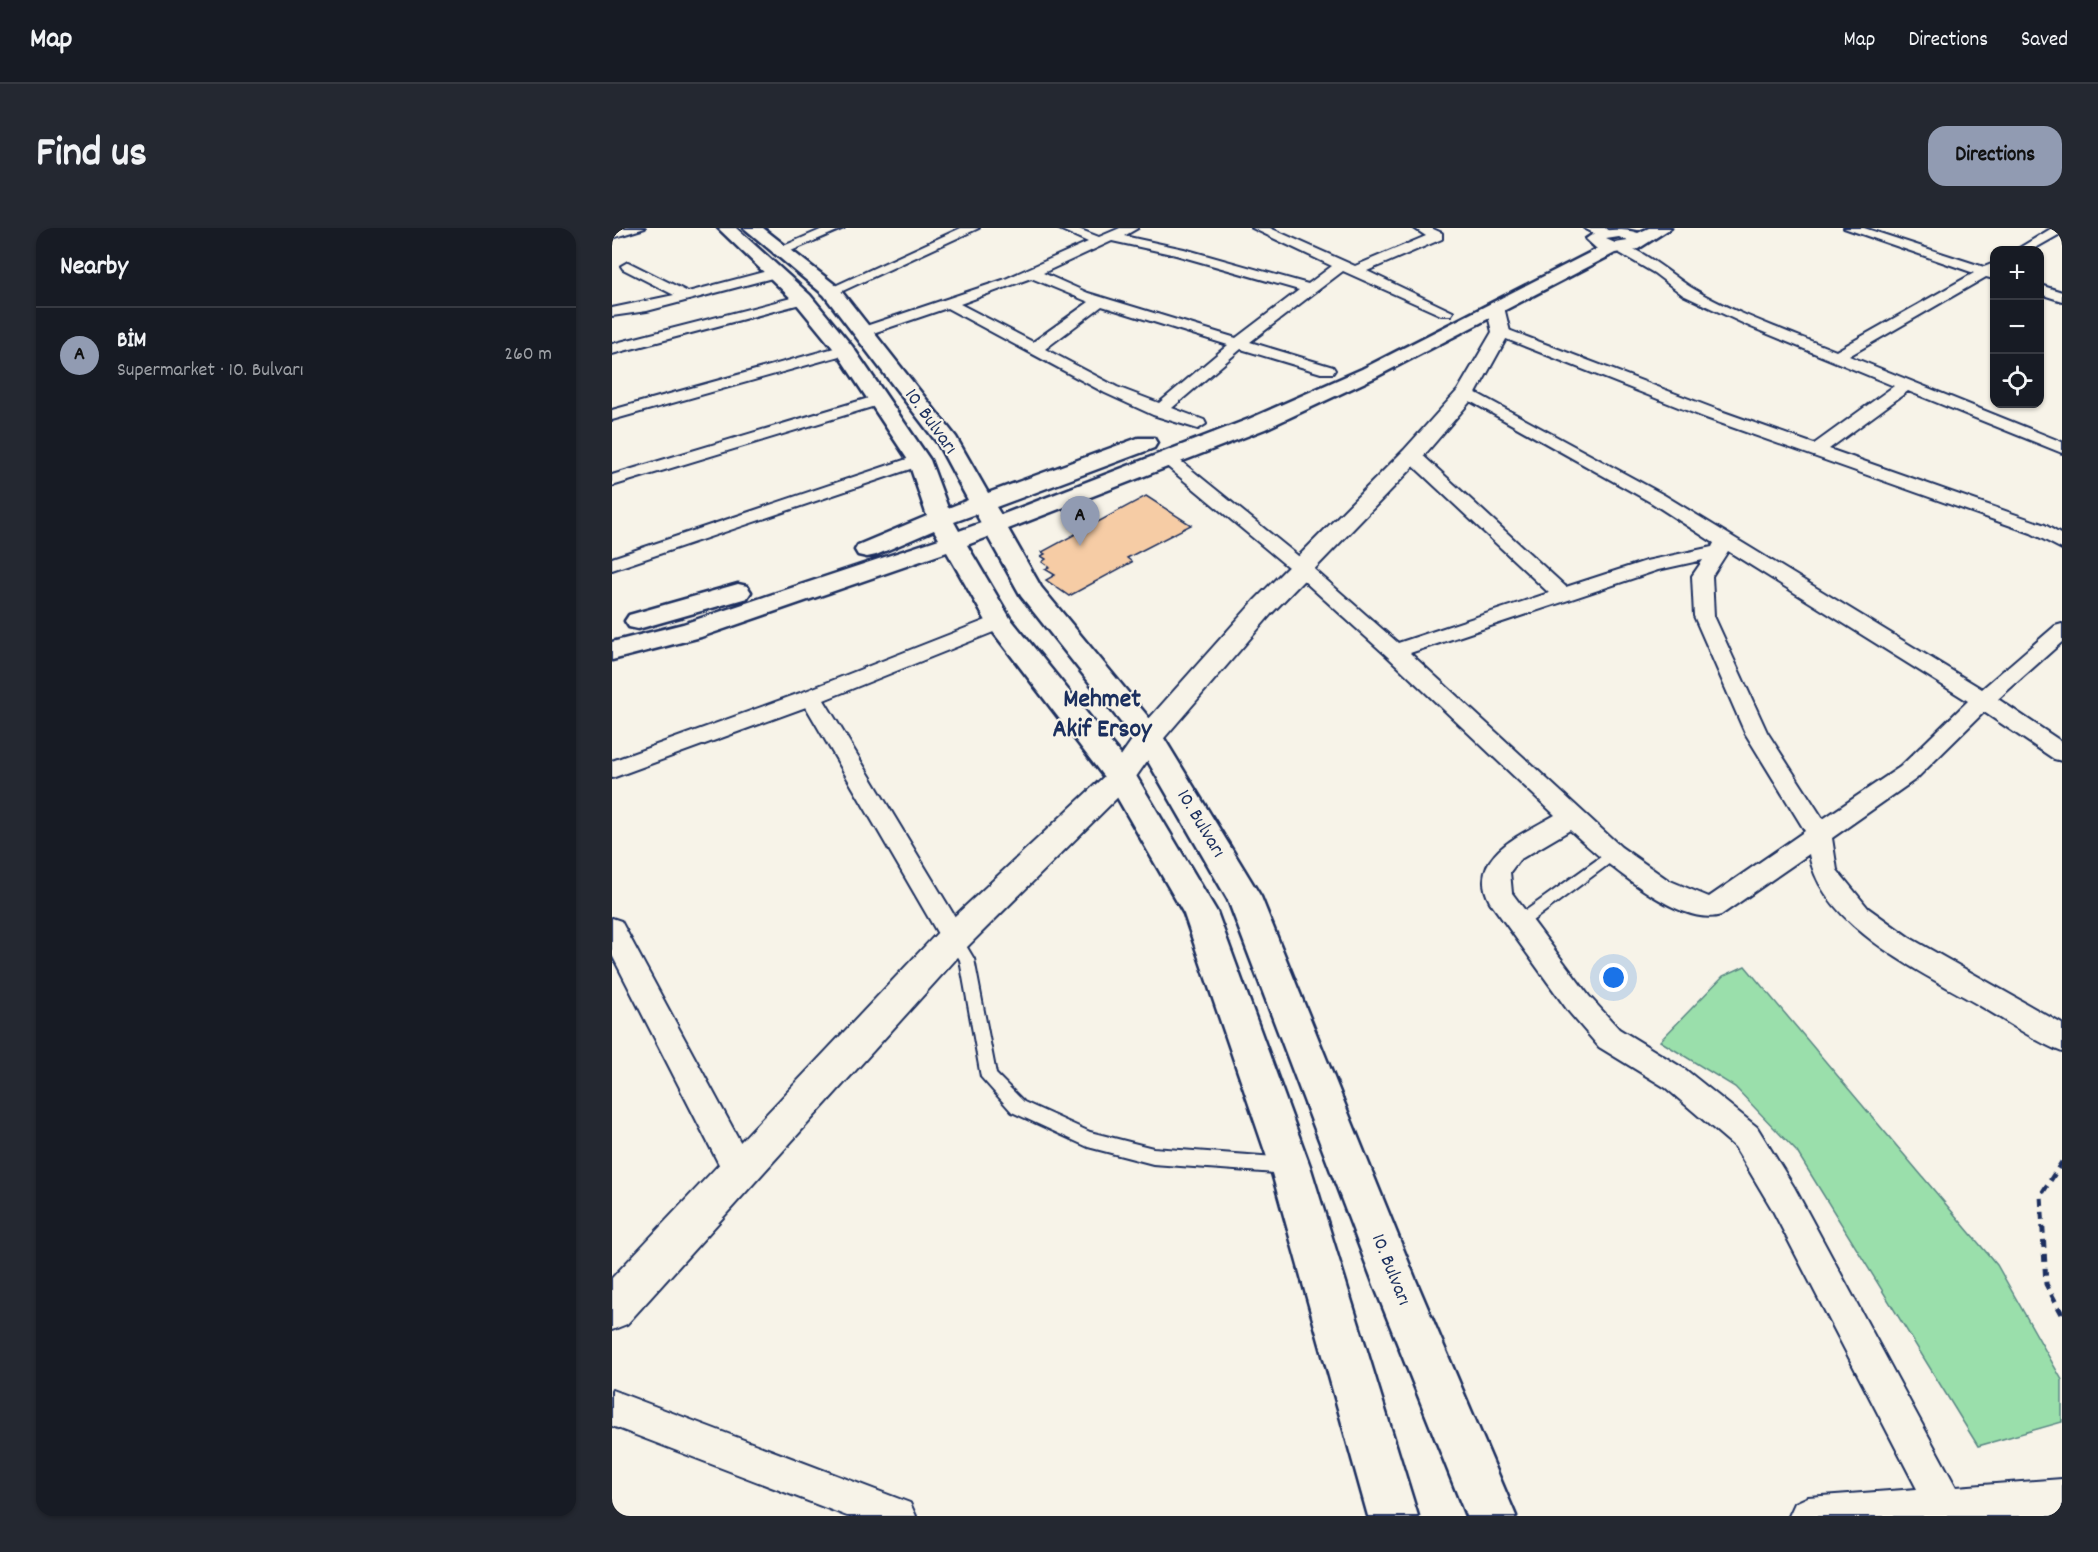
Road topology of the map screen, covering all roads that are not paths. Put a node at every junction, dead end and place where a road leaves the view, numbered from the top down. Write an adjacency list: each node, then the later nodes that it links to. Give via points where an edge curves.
1 (638, 228): 13 (street)
2 (726, 228): 18 (main road, 10. Bulvarı)
3 (752, 228): 18 (main road, 10. Bulvarı)
4 (837, 228): 18 (street)
5 (972, 228): 27 (street)
6 (1064, 228): 15 (street)
7 (1131, 228): 15 (street)
8 (1259, 228): 20 (street)
9 (1421, 228): 20 (street, via 1442,234)
10 (1663, 228): 16 (main road)
11 (1851, 228): 22 (street)
12 (2062, 228): 17 (street)
13 (612, 234)
14 (1608, 236): 16 (main road); 21 (street); 33 (main road); 34 (main road)
15 (1105, 239): 24 (street); 25 (street, via 1179,252)
16 (1637, 242): 21 (street, via 1654,256)
17 (2031, 246)
18 (777, 262): 27 (main road, 10. Bulvarı); 28 (street)
19 (620, 266): 28 (street)
20 (1348, 268): 25 (street); 33 (street)
21 (1659, 270): 39 (street, via 1697,296)
22 (1990, 270)
23 (1990, 272): 39 (street)
24 (1032, 273): 30 (street); 31 (street)
25 (1310, 289): 36 (street)
26 (2044, 290): 29 (street)
27 (817, 295): 35 (main road, 10. Bulvarı); 37 (street)
28 (688, 297): 32 (street)
29 (2062, 297)
30 (1099, 302): 36 (street); 38 (street)
31 (948, 303): 35 (street); 38 (street)
32 (612, 312)
33 (1446, 312): 40 (main road)
34 (1498, 320): 42 (street); 48 (street); 50 (main road, via 1257,424)
35 (854, 341): 43 (main road, 10. Bulvarı); 45 (street); 51 (main road, 10. Bulvarı, via 948,442)
36 (1240, 342): 40 (street); 44 (street)
37 (612, 349)
38 (1033, 351): 44 (street)
39 (1836, 357): 41 (street)
40 (1327, 370): 46 (main road, via 1292,388)
41 (1906, 386): 47 (street); 48 (street)
42 (1467, 393): 49 (street); 58 (street, via 1658,499)
43 (879, 400): 52 (main road, 10. Bulvarı); 54 (street)
44 (1159, 411): 46 (street)
45 (612, 415)
46 (1198, 424): 53 (main road)
47 (2062, 448)
48 (1815, 451): 57 (street, via 2038,529)
49 (1412, 455): 61 (street); 62 (street)
50 (1166, 458): 55 (main road); 61 (street)
51 (961, 465): 53 (main road, via 989,476 1016,478); 55 (main road, 10. Bulvarı)
52 (923, 469): 56 (main road, 10. Bulvarı); 59 (main road, via 922,508 909,522); 60 (street)
53 (1061, 473): 55 (main road)
54 (612, 481)
55 (990, 515): 56 (main road); 70 (main road, 10. Bulvarı, via 1030,590)
56 (946, 531): 59 (main road); 63 (main road, 10. Bulvarı); 66 (main road, via 691,631)
57 (2062, 543)
58 (1721, 546): 62 (street); 69 (street); 75 (street, via 1702,576 1704,616 1756,733)
59 (855, 556): 64 (main road)
60 (612, 564)
61 (1301, 568): 67 (street); 70 (street)
62 (1563, 595): 67 (street)
63 (999, 622): 68 (street); 73 (main road, 10. Bulvarı)
64 (622, 626)
65 (2062, 631): 69 (street)
66 (612, 651)
67 (1395, 651): 74 (street)
68 (811, 697): 72 (street); 79 (street)
69 (1983, 700): 71 (street); 75 (street, via 1908,772)
70 (1149, 737): 73 (street); 89 (main road, 10. Bulvarı, via 1244,897)
71 (2062, 753)
72 (612, 770)
73 (1121, 777): 79 (street); 81 (main road, 10. Bulvarı, via 1200,912)
74 (1571, 818): 76 (street); 77 (street, via 1510,854 1497,870 1499,895)
75 (1819, 834): 76 (street, via 1712,908 1684,901 1648,882); 80 (street, via 1826,873 1859,915 1900,946)
76 (1612, 854): 77 (lane)
77 (1520, 923): 86 (street, via 1609,1038 1676,1079 1746,1137 1783,1198)
78 (614, 937): 82 (street)
79 (954, 938): 81 (lane, via 968,959 989,1077 1018,1107 1088,1139 1153,1156); 82 (street)
80 (2062, 1039)
81 (1290, 1166): 88 (main road, 10. Bulvarı)
82 (740, 1171): 83 (street)
83 (612, 1309)
84 (612, 1408): 87 (street)
85 (2062, 1498): 86 (street)
86 (1946, 1506): 90 (street)
87 (897, 1516)
88 (1393, 1516)
89 (1491, 1516)
90 (1808, 1516)

